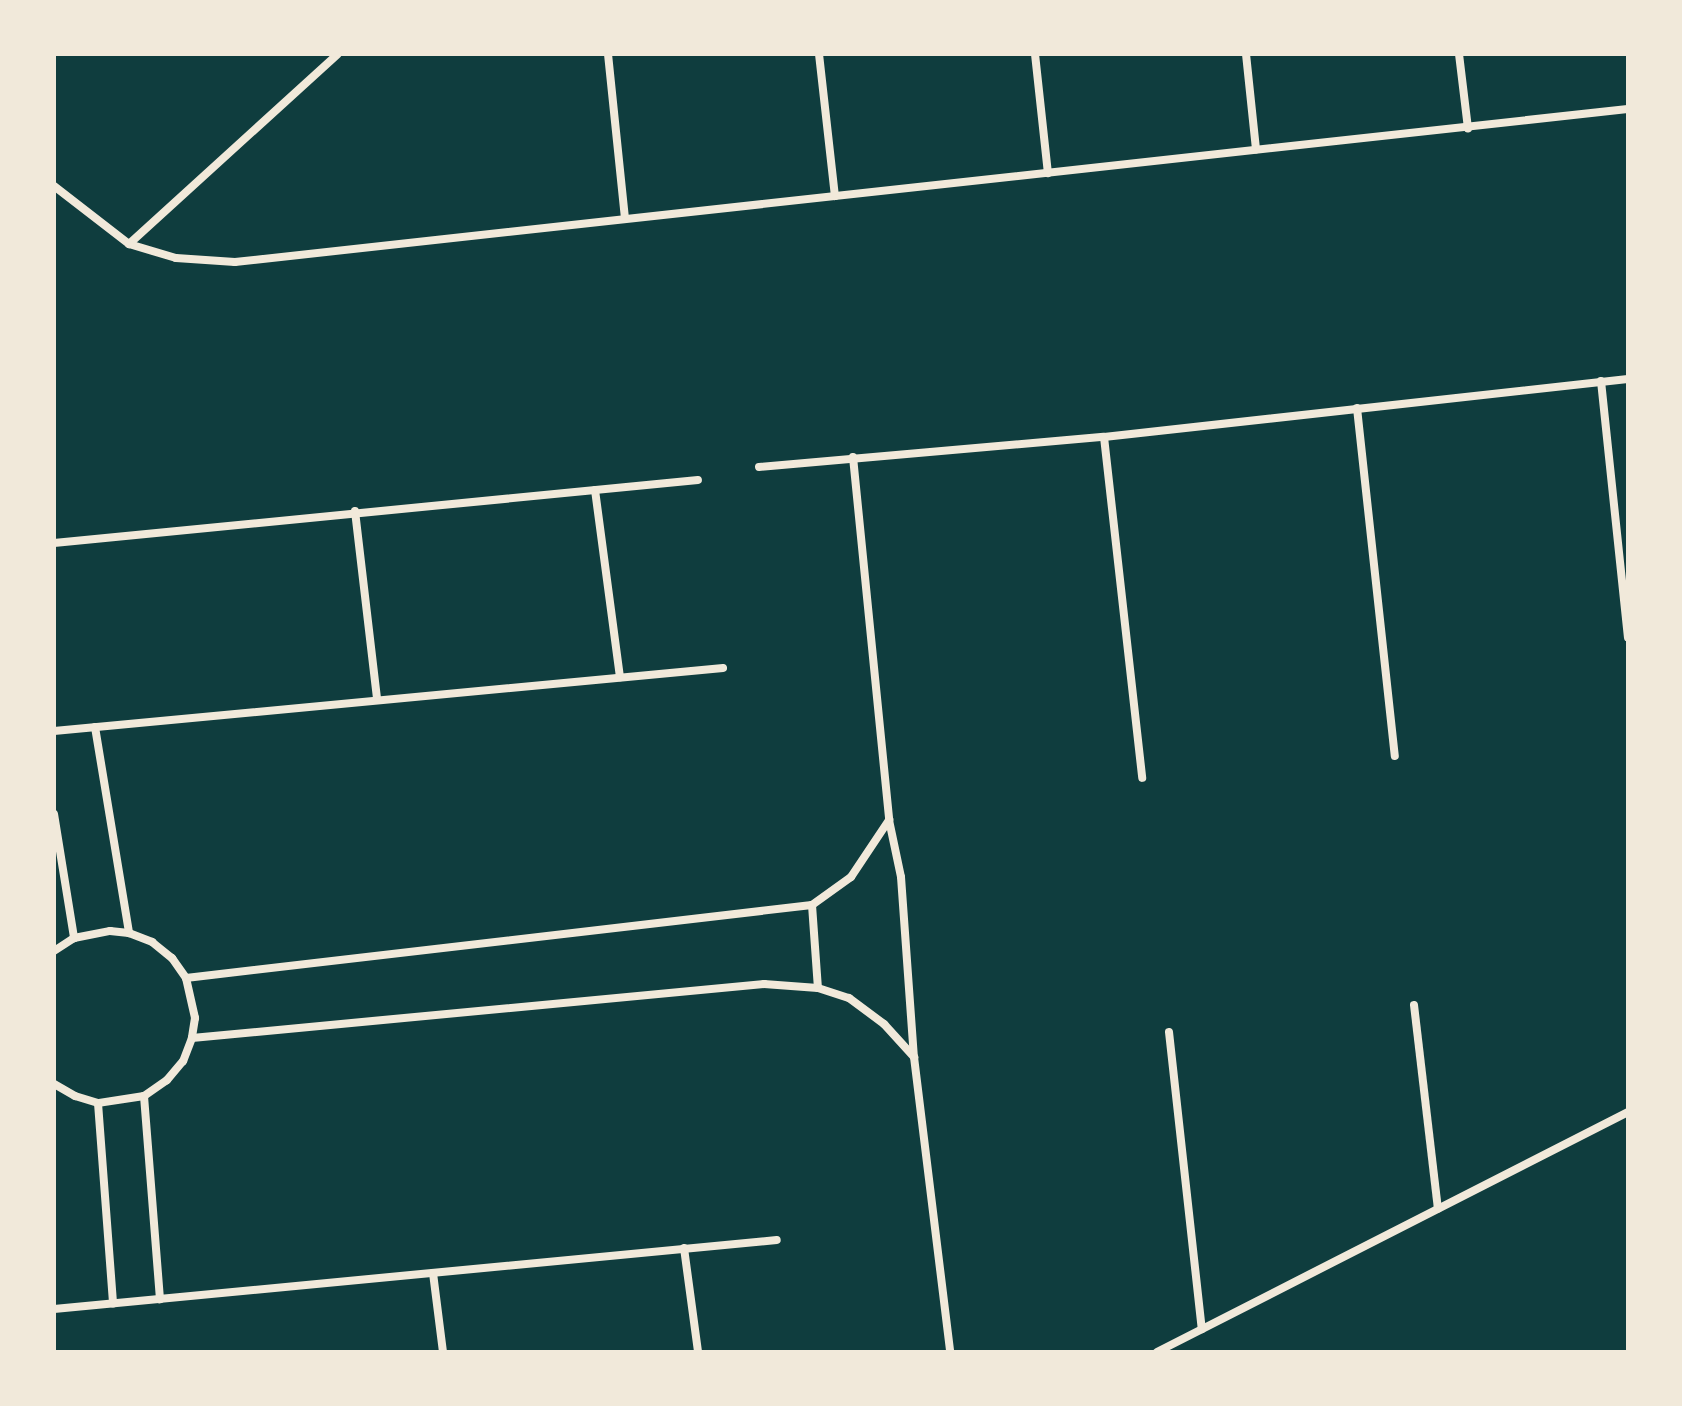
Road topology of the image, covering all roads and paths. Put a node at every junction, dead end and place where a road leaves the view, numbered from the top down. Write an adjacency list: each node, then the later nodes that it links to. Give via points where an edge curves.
1 (338, 54): 14 (street)
2 (608, 54): 13 (street)
3 (819, 54): 12 (street)
4 (1035, 54): 10 (street)
5 (1246, 54): 9 (street)
6 (1459, 54): 8 (street)
7 (1628, 109): 8 (street)
8 (1468, 128): 9 (street)
9 (1256, 149): 10 (street)
10 (1048, 173): 12 (street)
11 (54, 186): 14 (street)
12 (835, 196): 13 (street)
13 (625, 218): 14 (street, via 235,262 176,258)
14 (129, 244)
15 (1628, 379): 16 (street)
16 (1601, 381): 17 (street); 25 (street)
17 (1357, 408): 18 (street); 31 (street)
18 (1104, 437): 19 (street); 32 (street)
19 (853, 457): 20 (street); 34 (street)
20 (759, 467)
21 (698, 480): 22 (street)
22 (595, 490): 23 (street); 27 (street)
23 (355, 511): 24 (street); 28 (street)
24 (54, 543)
25 (1628, 638)
26 (723, 668): 27 (street)
27 (620, 677): 28 (street)
28 (377, 698): 29 (street)
29 (95, 727): 30 (street); 36 (street)
30 (54, 731)
31 (1395, 756)
32 (1142, 778)
33 (54, 814): 37 (street)
34 (889, 820): 35 (street, via 851,877); 44 (street, via 901,877)
35 (812, 905): 39 (street); 40 (street)
36 (129, 933): 37 (street, via 91,932); 39 (street, via 152,942)
37 (74, 938): 38 (street)
38 (54, 951)
39 (186, 978): 43 (street, via 193,998)
40 (818, 988): 43 (street, via 764,984); 44 (street, via 849,998 884,1024)
41 (1414, 1005): 49 (street)
42 (1169, 1032): 56 (street)
43 (192, 1038): 46 (street, via 183,1061)
44 (914, 1057): 59 (street)
45 (54, 1084): 47 (street)
46 (144, 1096): 47 (street); 53 (street)
47 (98, 1103): 54 (street)
48 (1628, 1112): 49 (street)
49 (1438, 1209): 56 (street)
50 (777, 1240): 51 (street)
51 (684, 1248): 52 (street); 58 (street)
52 (433, 1273): 53 (street); 57 (street)
53 (160, 1299): 54 (street)
54 (113, 1303): 55 (street)
55 (54, 1309)
56 (1202, 1329): 60 (street)
57 (443, 1352)
58 (698, 1352)
59 (950, 1352)
60 (1157, 1352)

